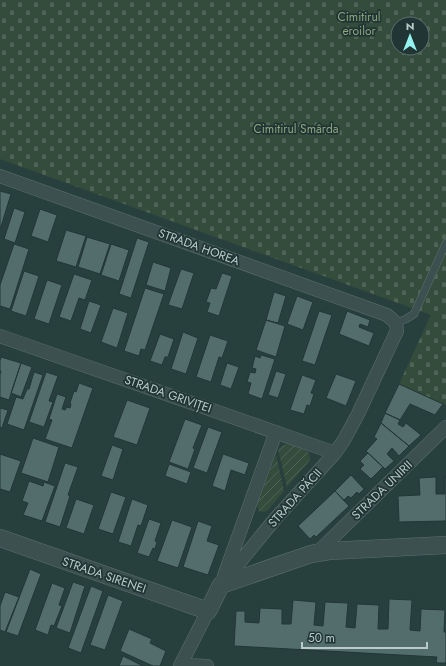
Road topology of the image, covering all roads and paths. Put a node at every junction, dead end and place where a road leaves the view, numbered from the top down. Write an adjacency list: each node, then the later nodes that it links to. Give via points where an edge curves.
1 (0, 176): 3 (street, STRADA HOREA, via 387,315)
2 (446, 242): 3 (lane, via 416,310 411,317)
3 (396, 323): 7 (street, STRADA PĂCII, via 395,335 365,400)
4 (0, 336): 6 (street, STRADA GRIVIȚEI)
5 (446, 428): 10 (street, STRADA UNIRII)
6 (276, 432): 7 (street, STRADA GRIVIȚEI); 11 (street)
7 (335, 453): 11 (street, STRADA PĂCII, via 275,519)
8 (0, 538): 12 (street, STRADA SIRENEI)
9 (446, 545): 10 (street)
10 (318, 552): 11 (street)
11 (221, 585): 12 (street, STRADA PĂCII)
12 (208, 611): 13 (street, STRADA PĂCII)
13 (180, 665): 14 (street)
14 (207, 666)

